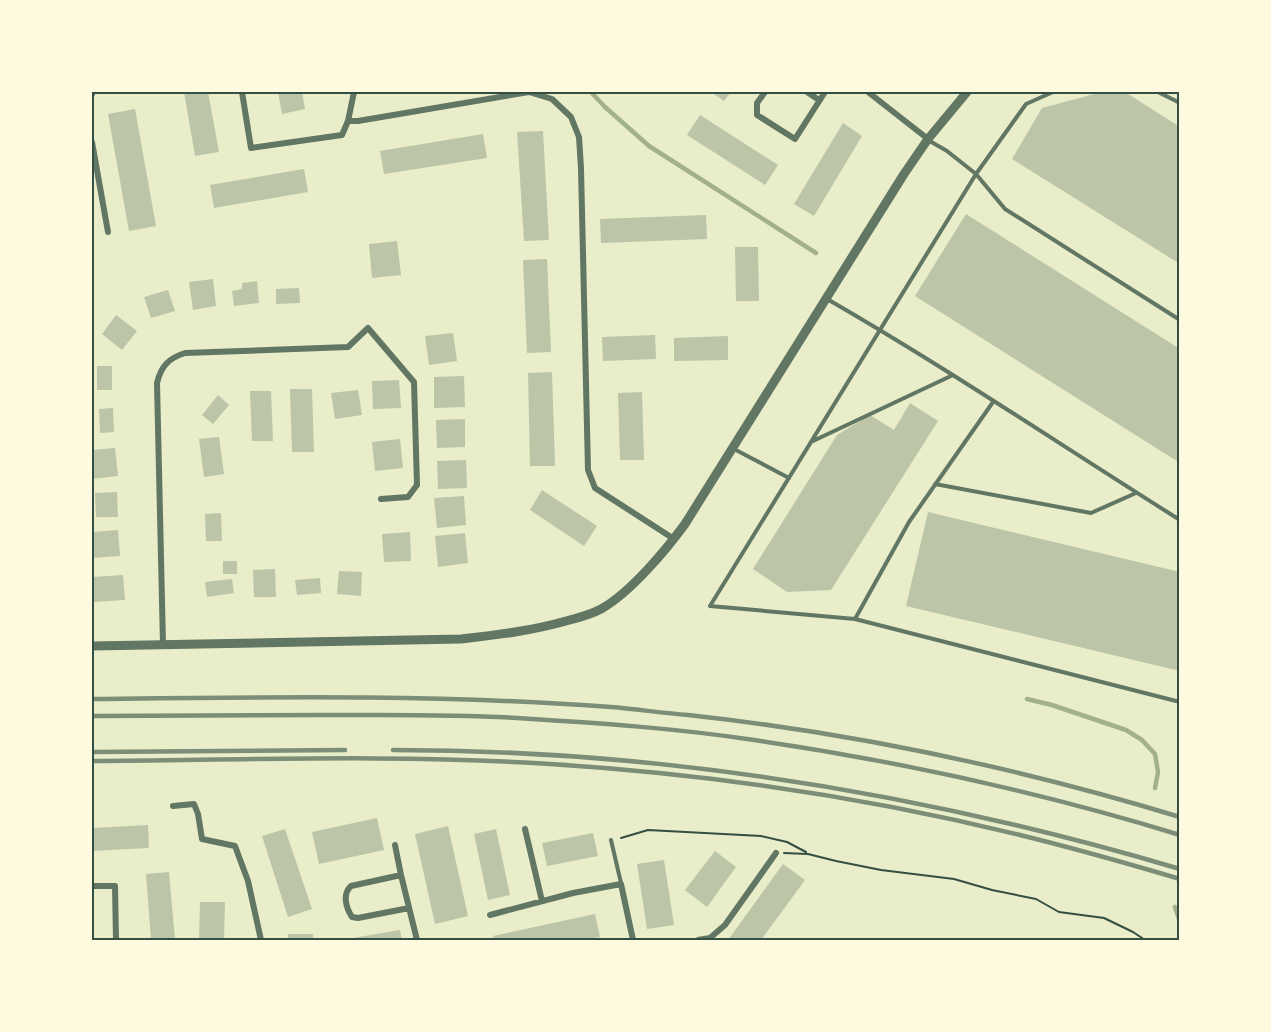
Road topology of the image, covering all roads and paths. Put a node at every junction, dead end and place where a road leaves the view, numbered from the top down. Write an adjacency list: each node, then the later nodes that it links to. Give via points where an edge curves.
1 (242, 92): 12 (street, via 251,148 342,135)
2 (354, 92): 12 (street)
3 (765, 92): 10 (street, via 757,103 757,115 795,139)
4 (807, 92): 10 (street)
5 (825, 92): 10 (street)
6 (868, 92): 13 (street)
7 (967, 92): 13 (street)
8 (1053, 92): 15 (lane, via 1026,104)
9 (1158, 92): 11 (lane)
10 (819, 100)
11 (1179, 103)
12 (348, 121): 29 (street, via 529,92 552,99 571,117 579,137 582,168 588,471 595,488)
13 (928, 139): 15 (lane); 17 (street)
14 (92, 142): 16 (street)
15 (976, 174): 18 (lane, via 1005,210); 19 (lane)
16 (108, 232)
17 (826, 298): 19 (lane); 23 (street)
18 (1179, 320)
19 (880, 330): 20 (lane); 22 (lane)
20 (954, 375): 21 (lane); 22 (lane)
21 (993, 402): 25 (lane); 26 (lane)
22 (811, 442): 24 (lane)
23 (732, 448): 24 (lane); 29 (street)
24 (789, 478): 30 (lane, via 710,606)
25 (935, 484): 26 (lane, via 1091,513); 30 (lane)
26 (1136, 493): 28 (lane)
27 (381, 499): 31 (street, via 408,497 417,484 414,382 368,328 348,347 185,353 173,357 162,368 157,383)
28 (1179, 520)
29 (674, 539): 31 (street, via 610,603 584,616 531,630 436,640)
30 (855, 619): 33 (lane)
31 (163, 645): 32 (street)
32 (92, 646)
33 (1179, 702)
34 (173, 806): 47 (street, via 195,804 202,839 235,846 248,881)
35 (525, 829): 43 (street)
36 (611, 840): 39 (path, via 648,830 761,836 787,842); 41 (lane)
37 (395, 845): 40 (street)
38 (776, 853): 39 (path); 50 (street, via 725,925 710,938)
39 (808, 854): 51 (path, via 881,870 954,879 1036,899 1059,912 1104,918)
40 (401, 875): 44 (street); 44 (street, via 351,886 345,896 352,917)
41 (621, 884): 43 (street); 49 (street)
42 (92, 886): 46 (street, via 115,886)
43 (542, 901): 45 (street)
44 (409, 908): 48 (street)
45 (490, 915)
46 (116, 940)
47 (261, 940)
48 (417, 940)
49 (633, 940)
50 (699, 940)
51 (1145, 940)

